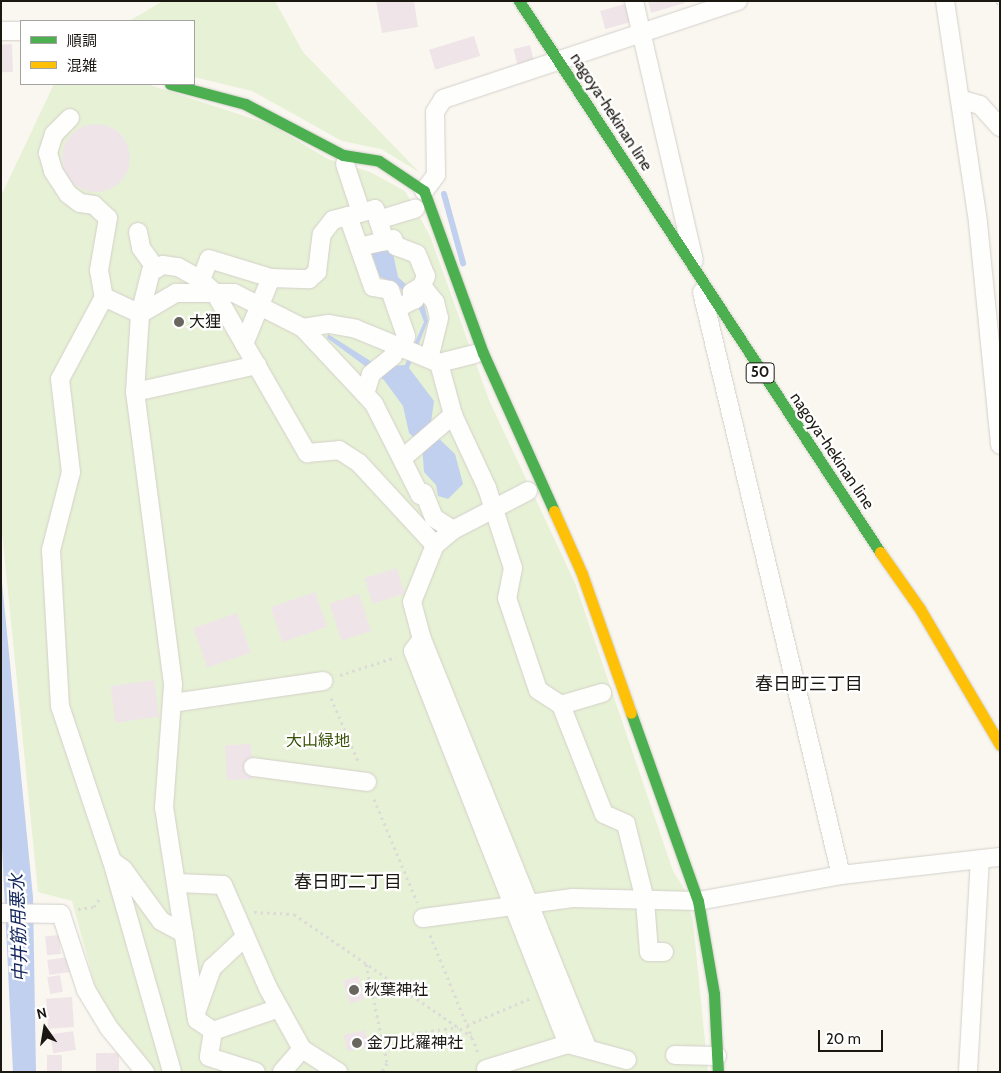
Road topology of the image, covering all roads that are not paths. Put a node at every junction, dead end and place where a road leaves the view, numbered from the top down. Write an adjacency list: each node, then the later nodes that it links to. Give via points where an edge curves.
1 (519, 1): 8 (street, nagoya-hekinan line / 50)
2 (634, 1): 7 (street)
3 (738, 1): 7 (street)
4 (945, 1): 10 (street)
5 (20, 31): 6 (street)
6 (1, 32)
7 (642, 33): 8 (street); 24 (street)
8 (559, 61): 14 (street, via 443,99 435,112 436,175); 24 (street, nagoya-hekinan line / 50)
9 (174, 85): 14 (street, via 245,104 343,155 379,161)
10 (960, 99): 12 (street, via 980,105); 42 (street)
11 (70, 118): 28 (street, via 54,134 48,153 68,194 80,203 94,205 108,218 99,270)
12 (1000, 127)
13 (345, 164): 16 (street)
14 (424, 191): 64 (street, via 483,352 582,574)
15 (415, 209): 17 (street)
16 (355, 214): 17 (street, via 375,209); 20 (street); 22 (street, via 333,220 322,234 317,272 309,279)
17 (378, 220): 19 (street)
18 (138, 232): 21 (street, via 146,258)
19 (386, 241): 20 (street); 25 (street, via 393,238 396,246 418,254 426,276)
20 (359, 248): 31 (street, via 372,287 390,290)
21 (156, 268): 23 (street, via 178,267); 32 (street, via 151,271)
22 (271, 278): 23 (street, via 209,259); 30 (street)
23 (201, 280): 26 (street)
24 (698, 280): 55 (street, nagoya-hekinan line / 50, via 920,609); 61 (street)
25 (416, 292): 29 (street); 31 (street)
26 (215, 293): 30 (street, via 234,293); 32 (street, via 176,293); 34 (street)
27 (453, 296): 29 (street)
28 (104, 297): 32 (street); 60 (street, via 60,379 71,472 51,550 60,706)
29 (435, 302): 37 (street, via 439,329)
30 (262, 305): 33 (street); 34 (street)
31 (396, 309): 35 (street, via 406,336)
32 (140, 314): 39 (street)
33 (303, 328): 35 (street, via 330,324 356,329); 40 (street)
34 (244, 344): 38 (street)
35 (400, 347): 37 (street); 40 (street, via 377,368)
36 (475, 354): 37 (street)
37 (431, 360): 41 (street)
38 (257, 365): 39 (street); 46 (street, via 306,453 339,450 359,463)
39 (135, 392): 53 (street)
40 (365, 394): 43 (street)
41 (453, 415): 43 (street); 47 (street)
42 (1000, 445)
43 (410, 452): 44 (street)
44 (414, 481): 46 (street); 48 (street, via 434,518)
45 (528, 491): 47 (street)
46 (391, 496): 49 (street)
47 (495, 511): 48 (street); 54 (street, via 513,568 508,598 538,690)
48 (453, 530): 49 (street)
49 (435, 545): 50 (street, via 412,602)
50 (418, 645): 65 (street); 66 (street)
51 (323, 681): 53 (street)
52 (602, 693): 54 (street)
53 (172, 703): 62 (street, via 164,808)
54 (561, 705): 63 (street, via 604,814 626,824)
55 (999, 740)
56 (252, 767): 57 (street)
57 (367, 782)
58 (1000, 857): 59 (street)
59 (980, 859): 61 (street); 87 (street)
60 (112, 861): 69 (street, via 123,869 161,922); 83 (street)
61 (841, 875): 64 (street)
62 (178, 882): 69 (street); 70 (street, via 223,885)
63 (645, 900): 64 (street); 65 (street, via 574,898); 71 (street, via 649,952)
64 (698, 901): 80 (street, via 714,994)
65 (530, 905): 66 (street); 77 (street)
66 (511, 908): 68 (street); 75 (street)
67 (4, 913): 82 (street, via 53,912 86,990 109,1028)
68 (423, 918)
69 (184, 933): 73 (street)
70 (245, 937): 72 (street); 73 (street, via 212,968)
71 (664, 952)
72 (279, 1008): 74 (street); 76 (street)
73 (197, 1010): 74 (street, via 197,1020)
74 (213, 1031): 84 (street, via 209,1057)
75 (568, 1044): 77 (street); 81 (street)
76 (302, 1049): 85 (street); 86 (street)
77 (588, 1049): 79 (street)
78 (674, 1055): 80 (street)
79 (627, 1060)
80 (718, 1064)
81 (486, 1069)
82 (145, 1072)
83 (172, 1072)
84 (256, 1072)
85 (282, 1072)
86 (338, 1072)
87 (968, 1072)

